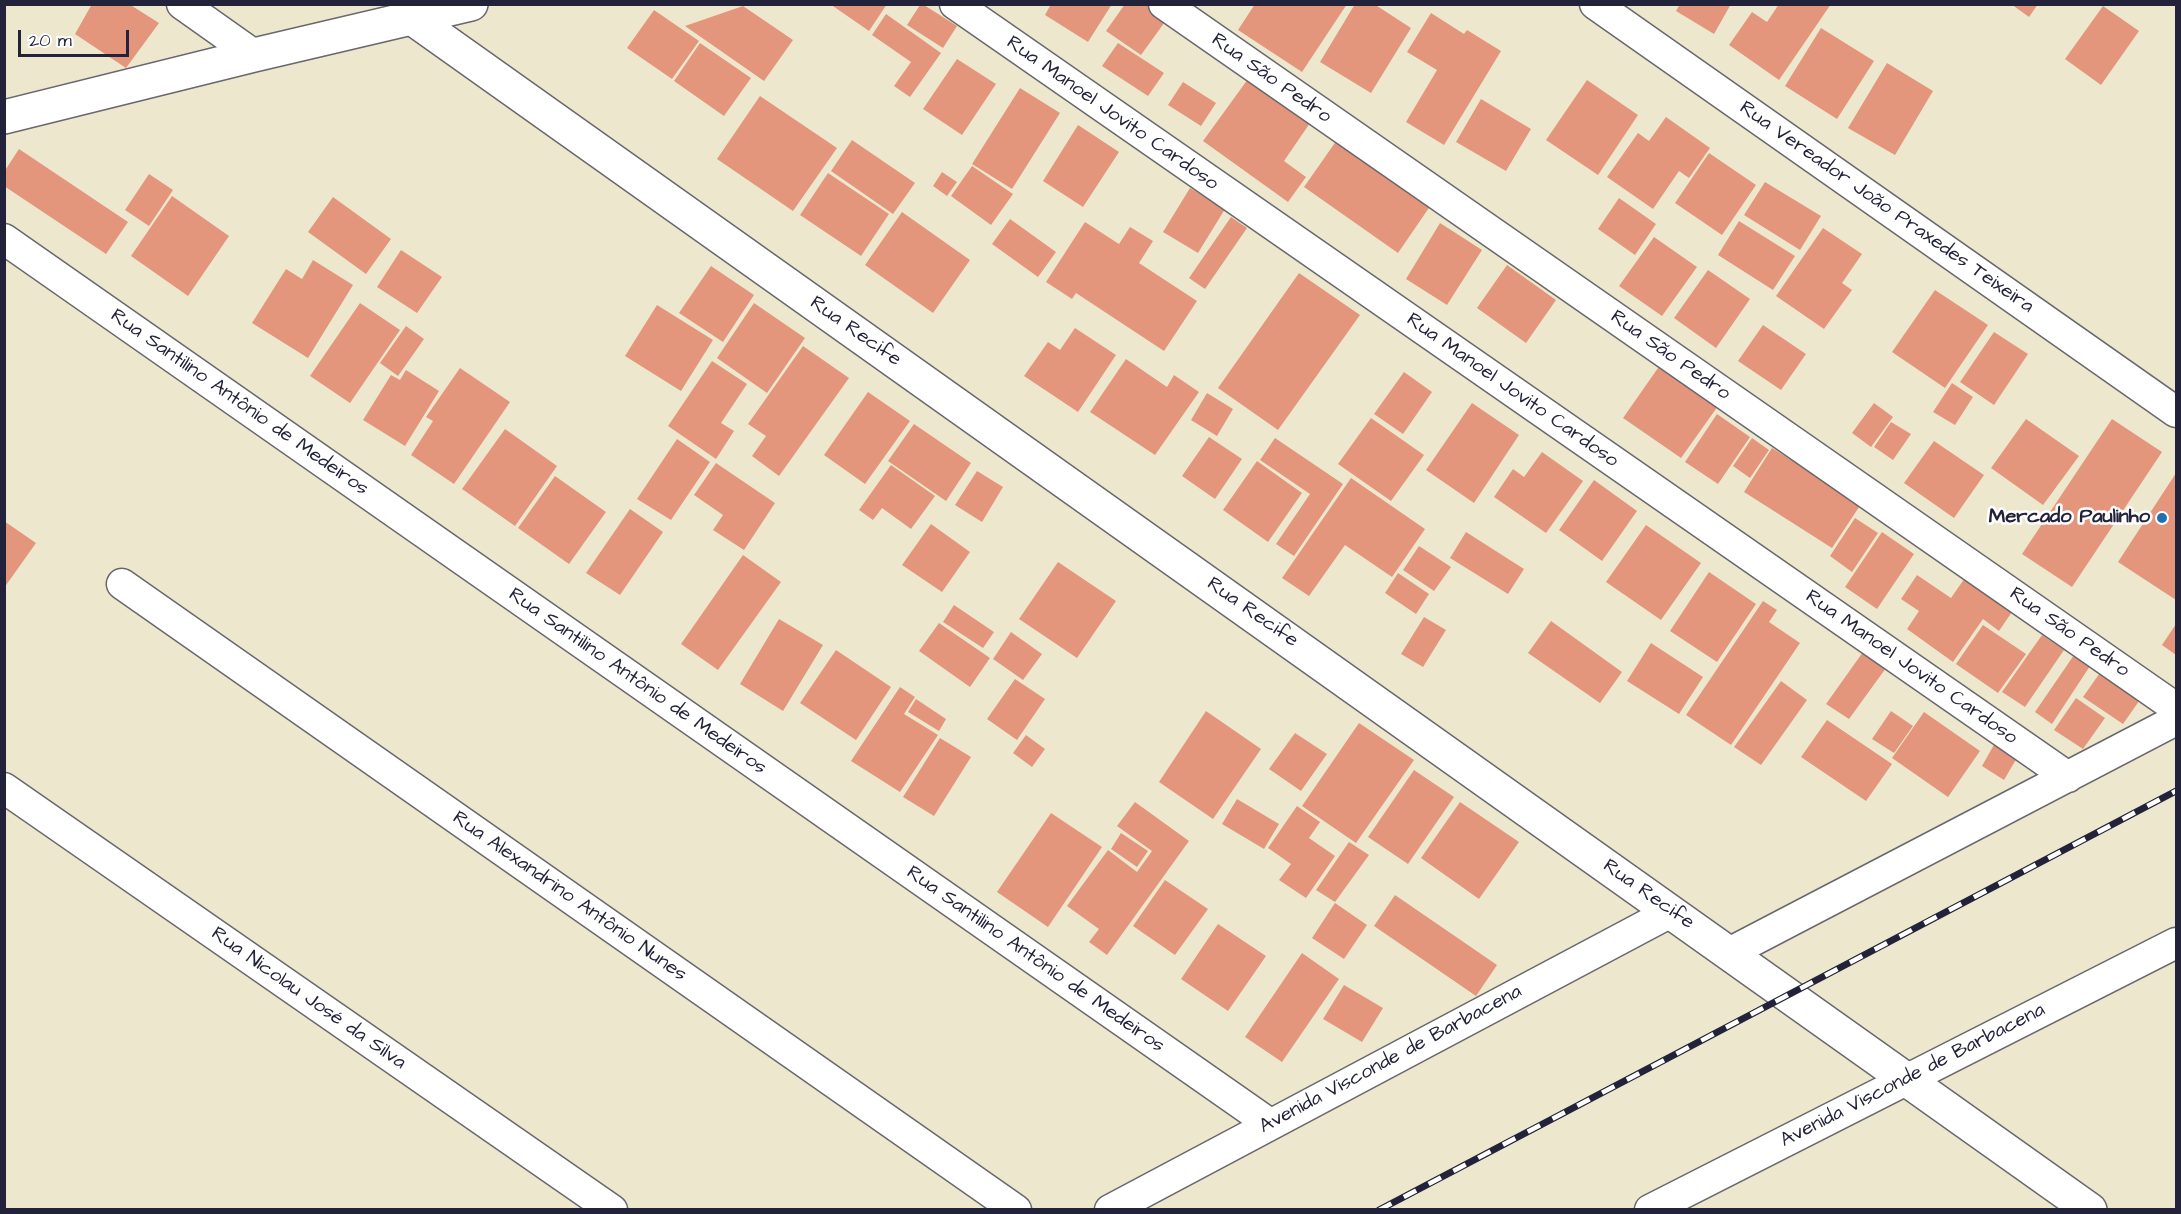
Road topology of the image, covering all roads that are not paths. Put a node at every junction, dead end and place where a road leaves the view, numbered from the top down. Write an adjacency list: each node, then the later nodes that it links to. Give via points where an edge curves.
1 (182, 4): 7 (street)
2 (471, 4): 6 (street)
3 (955, 4): 14 (street, Rua Manoel Jovito Cardoso)
4 (1164, 4): 12 (street, Rua São Pedro)
5 (1595, 4): 10 (street, Rua Vereador João Praxedes Teixeira)
6 (412, 18): 7 (street); 16 (street, Rua Recife)
7 (254, 55): 8 (street)
8 (4, 117)
9 (4, 239): 20 (street, Rua Santilino Antônio de Medeiros)
10 (2176, 412)
11 (122, 584): 22 (street, Rua Alexandrino Antônio Nunes)
12 (2176, 708)
13 (2176, 720): 14 (street)
14 (2068, 777): 18 (street)
15 (4, 788): 21 (street, Rua Nicolau José da Silva)
16 (1671, 912): 18 (street, Rua Recife); 20 (street, Avenida Visconde de Barbacena)
17 (2176, 943): 19 (street, Avenida Visconde de Barbacena)
18 (1729, 952): 19 (street, Rua Recife)
19 (1907, 1079): 24 (street, Avenida Visconde de Barbacena); 25 (street, Rua Recife)
20 (1270, 1124): 23 (street, Avenida Visconde de Barbacena)
21 (612, 1209)
22 (1016, 1209)
23 (1110, 1209)
24 (1650, 1209)
25 (2090, 1209)

